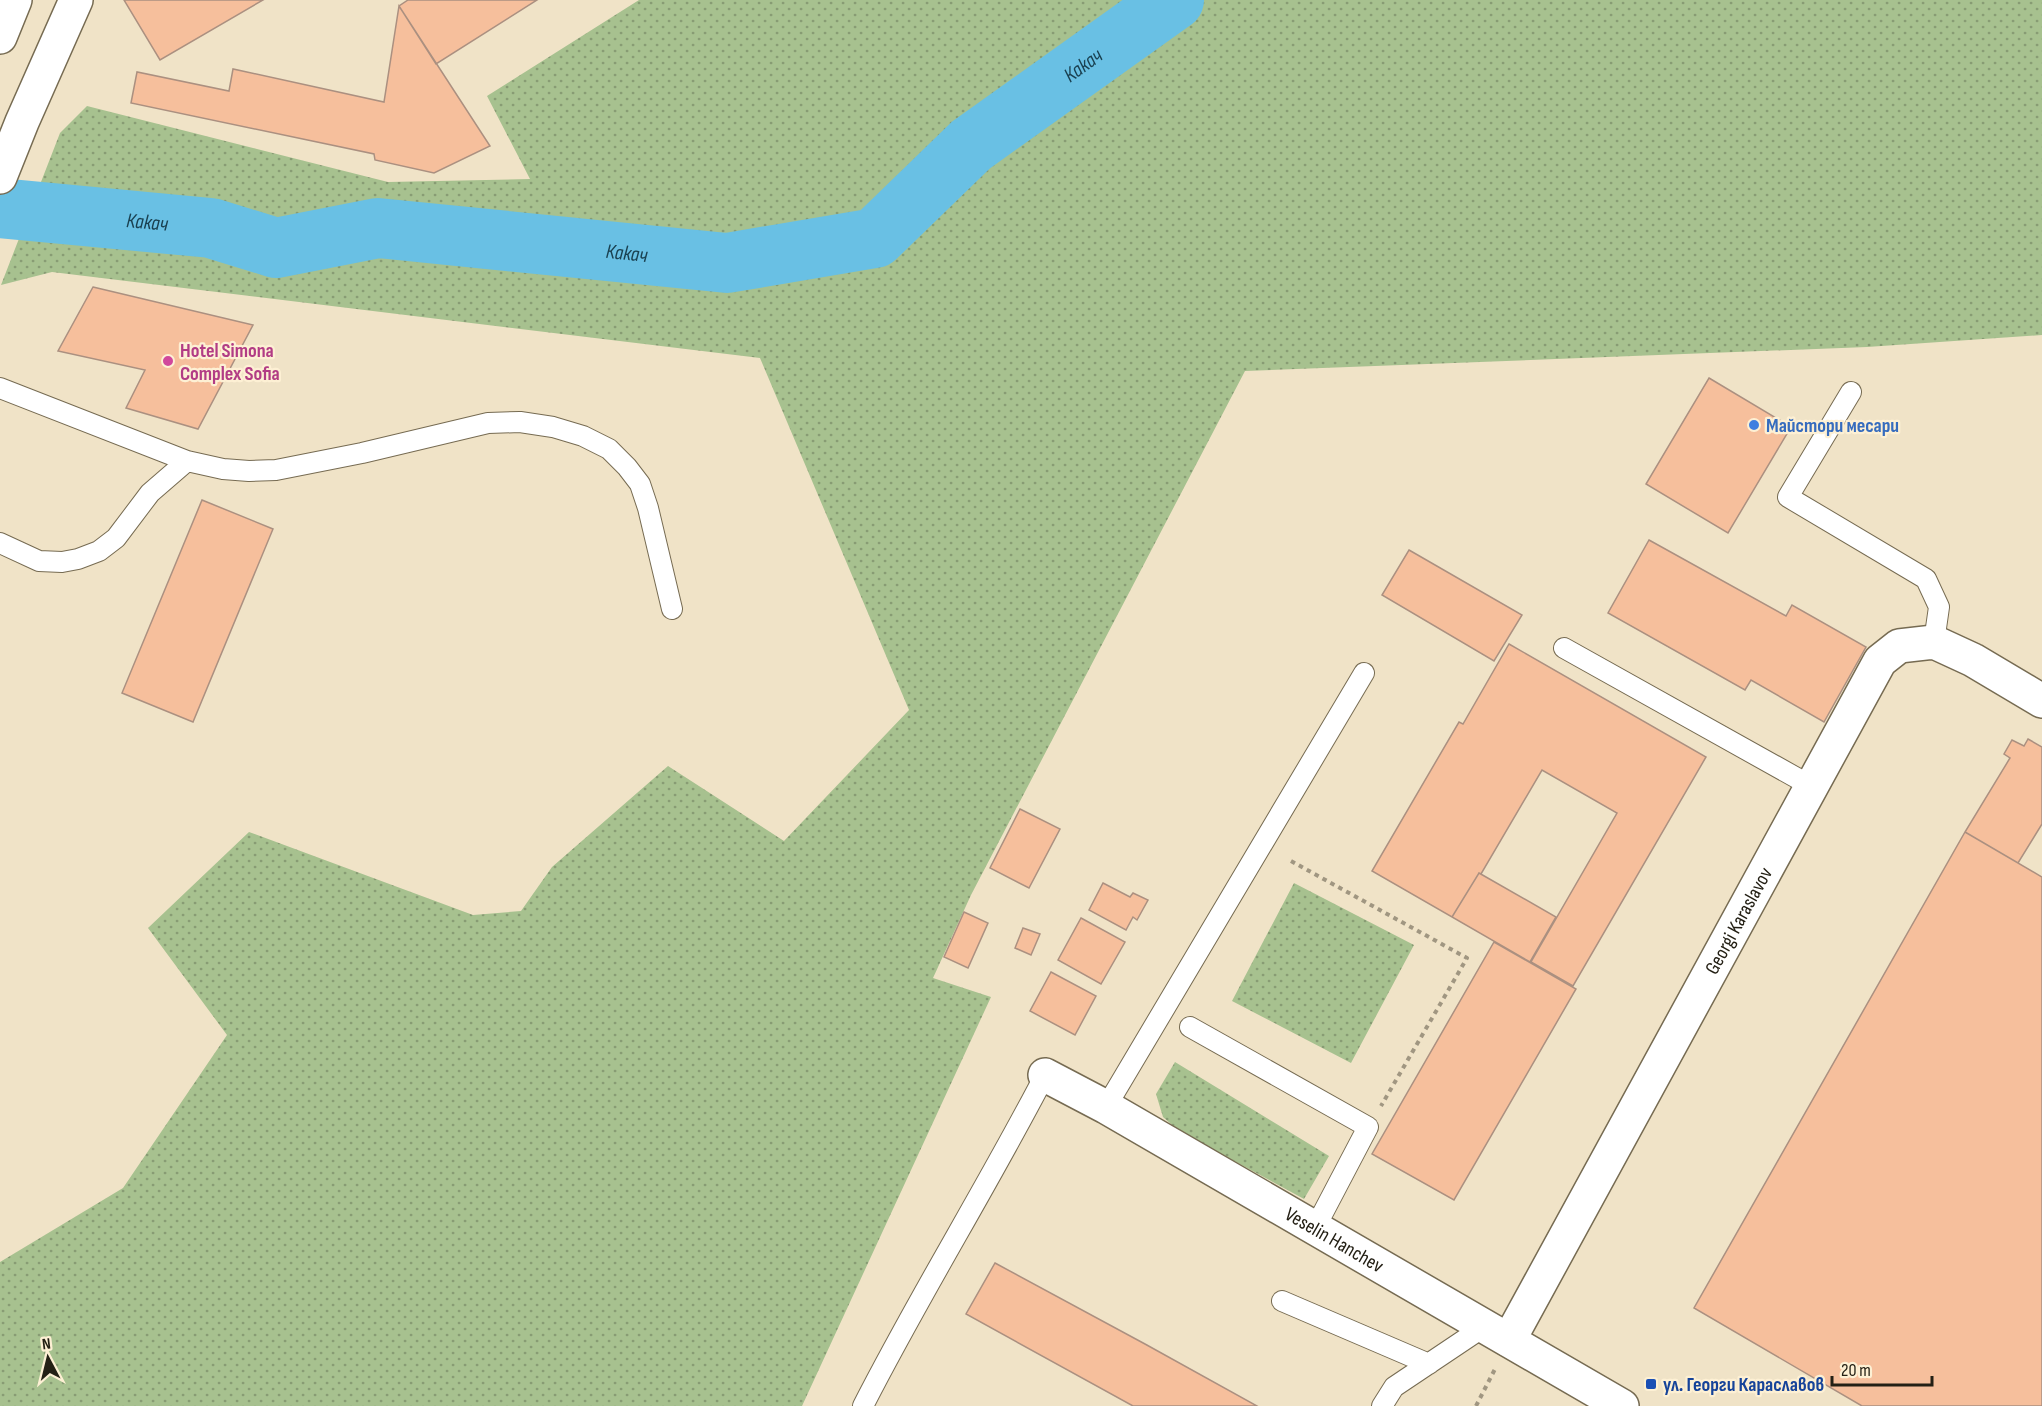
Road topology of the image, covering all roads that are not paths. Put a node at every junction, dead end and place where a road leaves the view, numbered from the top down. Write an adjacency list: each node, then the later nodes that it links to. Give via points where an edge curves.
1 (15, 0): 3 (main road)
2 (76, 0): 4 (main road)
3 (0, 37)
4 (0, 177)
5 (0, 388): 7 (lane)
6 (1851, 392): 10 (lane, via 1788,497 1926,579 1939,607)
7 (187, 461): 8 (lane, via 150,493 116,538 99,550 62,562 39,561); 9 (lane, via 223,469 276,470 488,423 520,422 583,436 609,449 640,484)
8 (0, 543)
9 (672, 609)
10 (1934, 642): 13 (main road); 14 (main road, Georgi Karaslavov, via 1899,646 1880,661)
11 (1564, 648): 14 (lane)
12 (1364, 673): 17 (lane)
13 (2042, 701)
14 (1813, 787): 20 (main road, Georgi Karaslavov)
15 (1190, 1027): 18 (lane, via 1368,1127)
16 (1045, 1076): 17 (main road, Veselin Hanchev); 22 (lane)
17 (1106, 1107): 18 (main road, Veselin Hanchev)
18 (1315, 1228): 20 (main road, Veselin Hanchev)
19 (1282, 1301): 21 (lane)
20 (1497, 1333): 21 (lane); 24 (main road, Veselin Hanchev)
21 (1429, 1364): 23 (lane, via 1394,1387)
22 (862, 1406)
23 (1382, 1406)
24 (1622, 1406)

